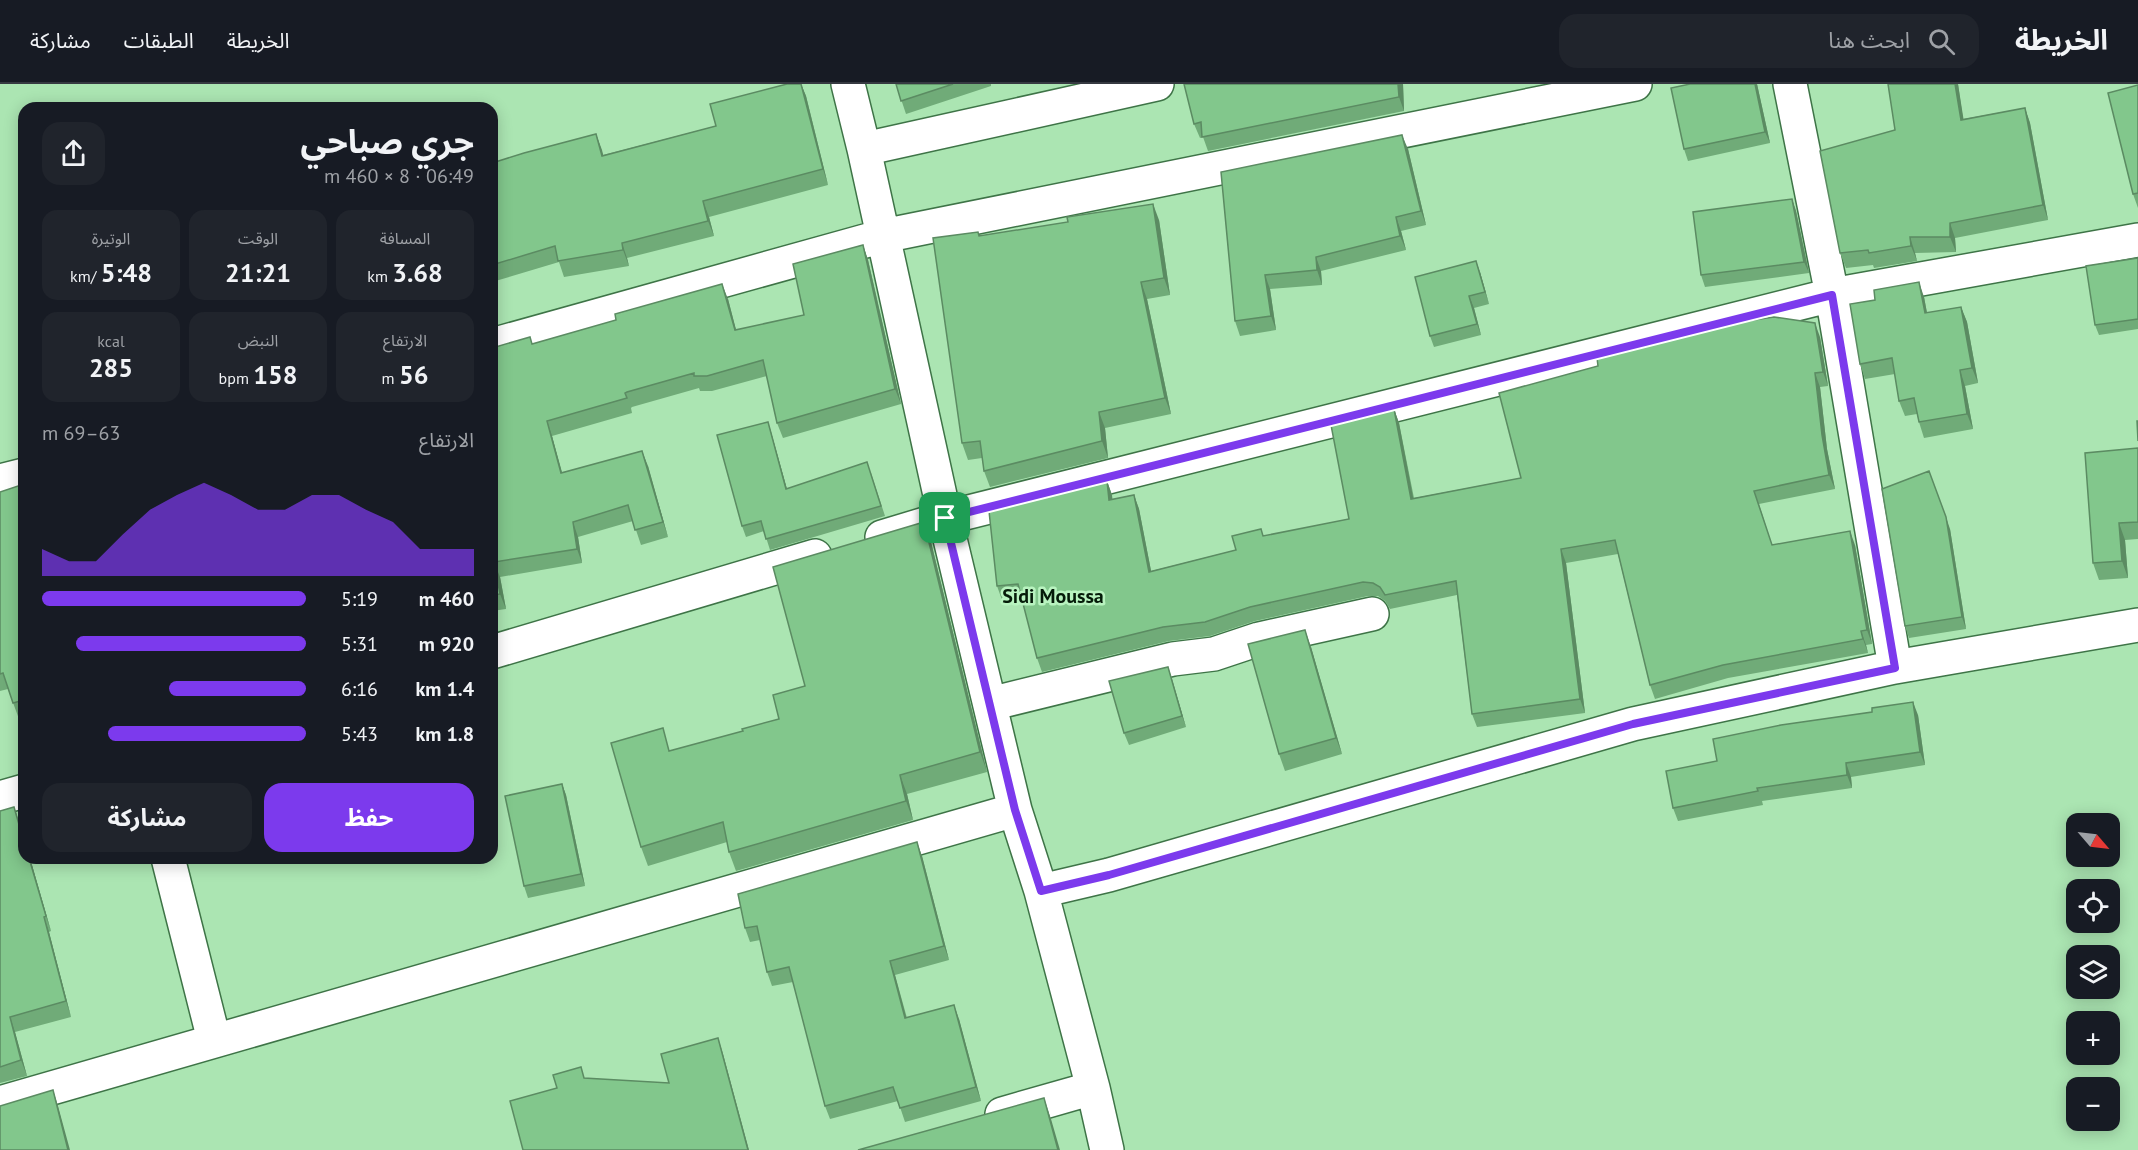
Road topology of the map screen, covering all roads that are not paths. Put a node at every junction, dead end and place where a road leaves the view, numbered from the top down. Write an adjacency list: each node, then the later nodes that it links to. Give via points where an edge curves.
1 (848, 84): 5 (street)
2 (1157, 84): 5 (street)
3 (1635, 84): 6 (street)
4 (1791, 84): 8 (street)
5 (864, 149): 6 (street)
6 (883, 236): 9 (street); 12 (street)
7 (2138, 240): 8 (street)
8 (1832, 295): 12 (street); 16 (street)
9 (498, 343)
10 (18, 476): 11 (street)
11 (0, 481)
12 (945, 518): 15 (street); 17 (street)
13 (1371, 614): 17 (street)
14 (2138, 625): 16 (street)
15 (498, 650)
16 (1895, 668): 22 (street, via 1633,724 1109,875)
17 (990, 704): 20 (street)
18 (18, 793): 19 (street)
19 (0, 798)
20 (1015, 810): 22 (street); 23 (street)
21 (170, 864): 23 (street)
22 (1041, 891): 24 (street)
23 (214, 1040): 25 (street)
24 (1093, 1088): 26 (street); 27 (street)
25 (0, 1103)
26 (979, 1121)
27 (1107, 1150)

